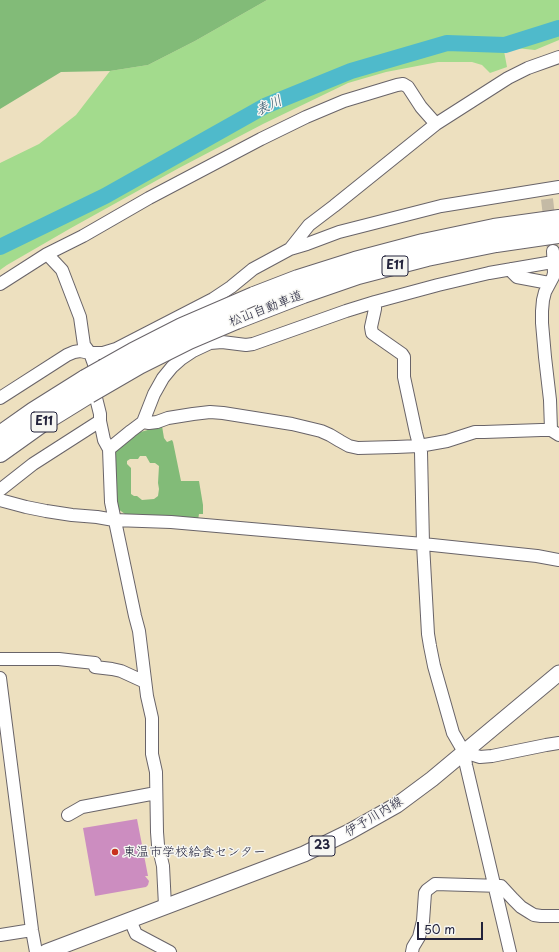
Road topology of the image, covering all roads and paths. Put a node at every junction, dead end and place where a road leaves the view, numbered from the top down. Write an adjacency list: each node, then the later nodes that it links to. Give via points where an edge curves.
1 (559, 57): 2 (street, via 508,78)
2 (436, 124): 6 (street, via 309,225); 7 (street, via 403,84 344,101 261,139)
3 (559, 187): 6 (street, via 547,194 441,206 339,232)
4 (559, 219): 16 (highway, 松山自動車道 / E11, bridge, via 494,228 423,243 305,276 182,327 133,352)
5 (559, 234): 16 (highway, 松山自動車道 / E11, bridge, via 427,257 358,275 236,320)
6 (290, 249): 12 (street, via 253,269)
7 (47, 254): 11 (street); 15 (street, via 62,270 80,319 84,345)
8 (556, 258): 9 (street); 10 (street, via 554,273)
9 (511, 269): 10 (street, via 517,277); 13 (street)
10 (549, 283): 20 (street, via 543,300 542,323)
11 (0, 284)
12 (213, 299): 14 (street); 15 (street, via 116,349)
13 (375, 302): 14 (street, via 253,344); 22 (street, via 372,333 404,357 404,377)
14 (210, 343): 19 (street, via 193,351 172,367 154,394)
15 (90, 353): 17 (street, via 80,351 67,355); 18 (street, via 94,364)
16 (87, 386): 21 (highway, 松山自動車道 / E11, via 34,410); 24 (highway, 松山自動車道 / E11)
17 (0, 398)
18 (100, 421): 23 (street, via 104,440); 25 (street, via 33,464)
19 (143, 422): 22 (street, via 157,422 210,412 223,413 299,425 321,431 340,442 358,448); 23 (street)
20 (555, 433): 22 (street, via 541,430 475,432 447,442)
21 (0, 435)
22 (419, 446): 28 (street)
23 (109, 449): 27 (street)
24 (0, 453)
25 (0, 490)
26 (0, 500): 27 (street, via 46,511)
27 (114, 520): 28 (street, via 171,522); 33 (street, via 139,631)
28 (422, 544): 29 (street); 35 (street, via 431,653 453,733)
29 (559, 560)
30 (0, 659): 33 (street, via 59,659 95,663 95,667 121,671)
31 (559, 673): 35 (main road, 伊予川内線 / 23)
32 (0, 678): 42 (street)
33 (145, 682): 36 (street, via 152,718)
34 (559, 743): 35 (street, via 492,756 480,757)
35 (464, 752): 38 (street); 39 (main road, 伊予川内線 / 23, via 397,805 350,832 304,854)
36 (156, 793): 37 (street, via 82,807); 39 (street, via 158,845 163,866)
37 (68, 815)
38 (494, 885): 40 (street, via 501,886 521,907 534,915); 47 (street, via 430,886 425,893 423,921); 48 (street)
39 (165, 906): 41 (main road, 伊予川内線 / 23)
40 (559, 916)
41 (130, 920): 45 (main road, 伊予川内線 / 23); 46 (street, via 136,934)
42 (32, 930): 43 (street); 44 (street)
43 (0, 935)
44 (36, 952)
45 (46, 952)
46 (170, 952)
47 (412, 952)
48 (510, 952)

